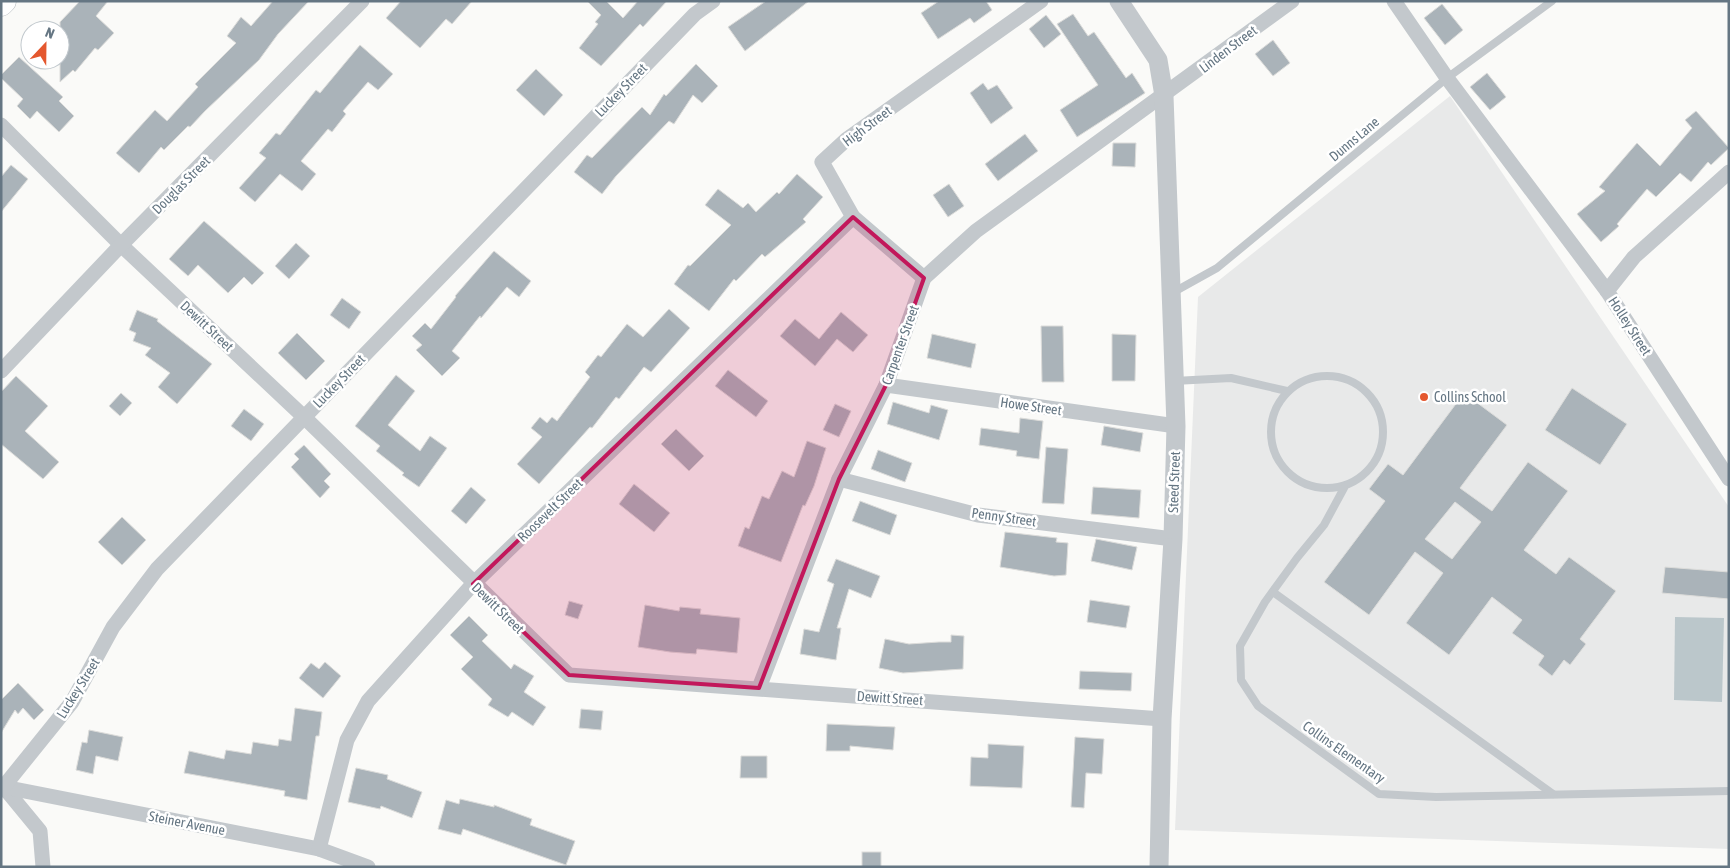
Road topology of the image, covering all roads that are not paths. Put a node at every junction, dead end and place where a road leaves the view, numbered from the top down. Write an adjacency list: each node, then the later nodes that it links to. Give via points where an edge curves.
1 (362, 1): 13 (street, Douglas Street)
2 (713, 1): 21 (street, Luckey Street, via 694,14)
3 (1041, 1): 12 (street, High Street, via 847,139 822,162)
4 (1119, 1): 9 (street, Steed Street, via 1158,60)
5 (1292, 1): 9 (street, Linden Street)
6 (1394, 1): 8 (street)
7 (1552, 1): 8 (lane, Dunns Lane)
8 (1447, 78): 15 (street); 16 (lane, Dunns Lane, via 1217,268)
9 (1164, 96): 14 (street, Carpenter Street, via 976,231); 16 (street, Steed Street)
10 (1, 125): 13 (street, Dewitt Street)
11 (1729, 172): 15 (street, Holley Street, via 1634,257)
12 (853, 218): 14 (street, High Street); 27 (street, Roosevelt Street)
13 (122, 245): 17 (street, Douglas Street); 21 (street, Dewitt Street)
14 (924, 278): 19 (street, Carpenter Street)
15 (1607, 291): 24 (street, Holley Street)
16 (1170, 294): 18 (street, Steed Street)
17 (1, 371)
18 (1174, 381): 20 (lane, via 1231,378); 22 (street, Steed Street)
19 (886, 385): 22 (street, Howe Street); 23 (street, Carpenter Street)
20 (1287, 391): 25 (lane, Collins Elementary, via 1272,413 1270,445 1285,472 1310,488); 25 (lane, Collins Elementary, via 1309,378 1346,378 1364,388 1380,409 1384,428 1379,458)
21 (304, 417): 27 (street, Dewitt Street); 31 (street, Luckey Street, via 157,569 114,627 72,702)
22 (1176, 426): 26 (street, Steed Street)
23 (839, 479): 26 (street, Penny Street, via 978,515); 29 (street, Carpenter Street)
24 (1729, 480)
25 (1344, 488): 28 (lane, Collins Elementary, via 1324,525)
26 (1173, 539): 30 (street, Steed Street)
27 (473, 584): 29 (street, Dewitt Street, via 569,675); 34 (street, Roosevelt Street, via 368,701 347,740)
28 (1273, 592): 33 (lane); 33 (lane, Collins Elementary, via 1240,646 1240,680 1258,706 1364,783 1380,794 1436,797)
29 (759, 688): 30 (street, Dewitt Street)
30 (1162, 719): 37 (street, Steed Street)
31 (2, 787): 34 (street, Steiner Avenue); 35 (street, via 40,831)
32 (1729, 791): 33 (lane, Collins Elementary)
33 (1553, 794)
34 (319, 849): 36 (street, Steiner Avenue)
35 (43, 867)
36 (368, 867)
37 (1159, 867)

